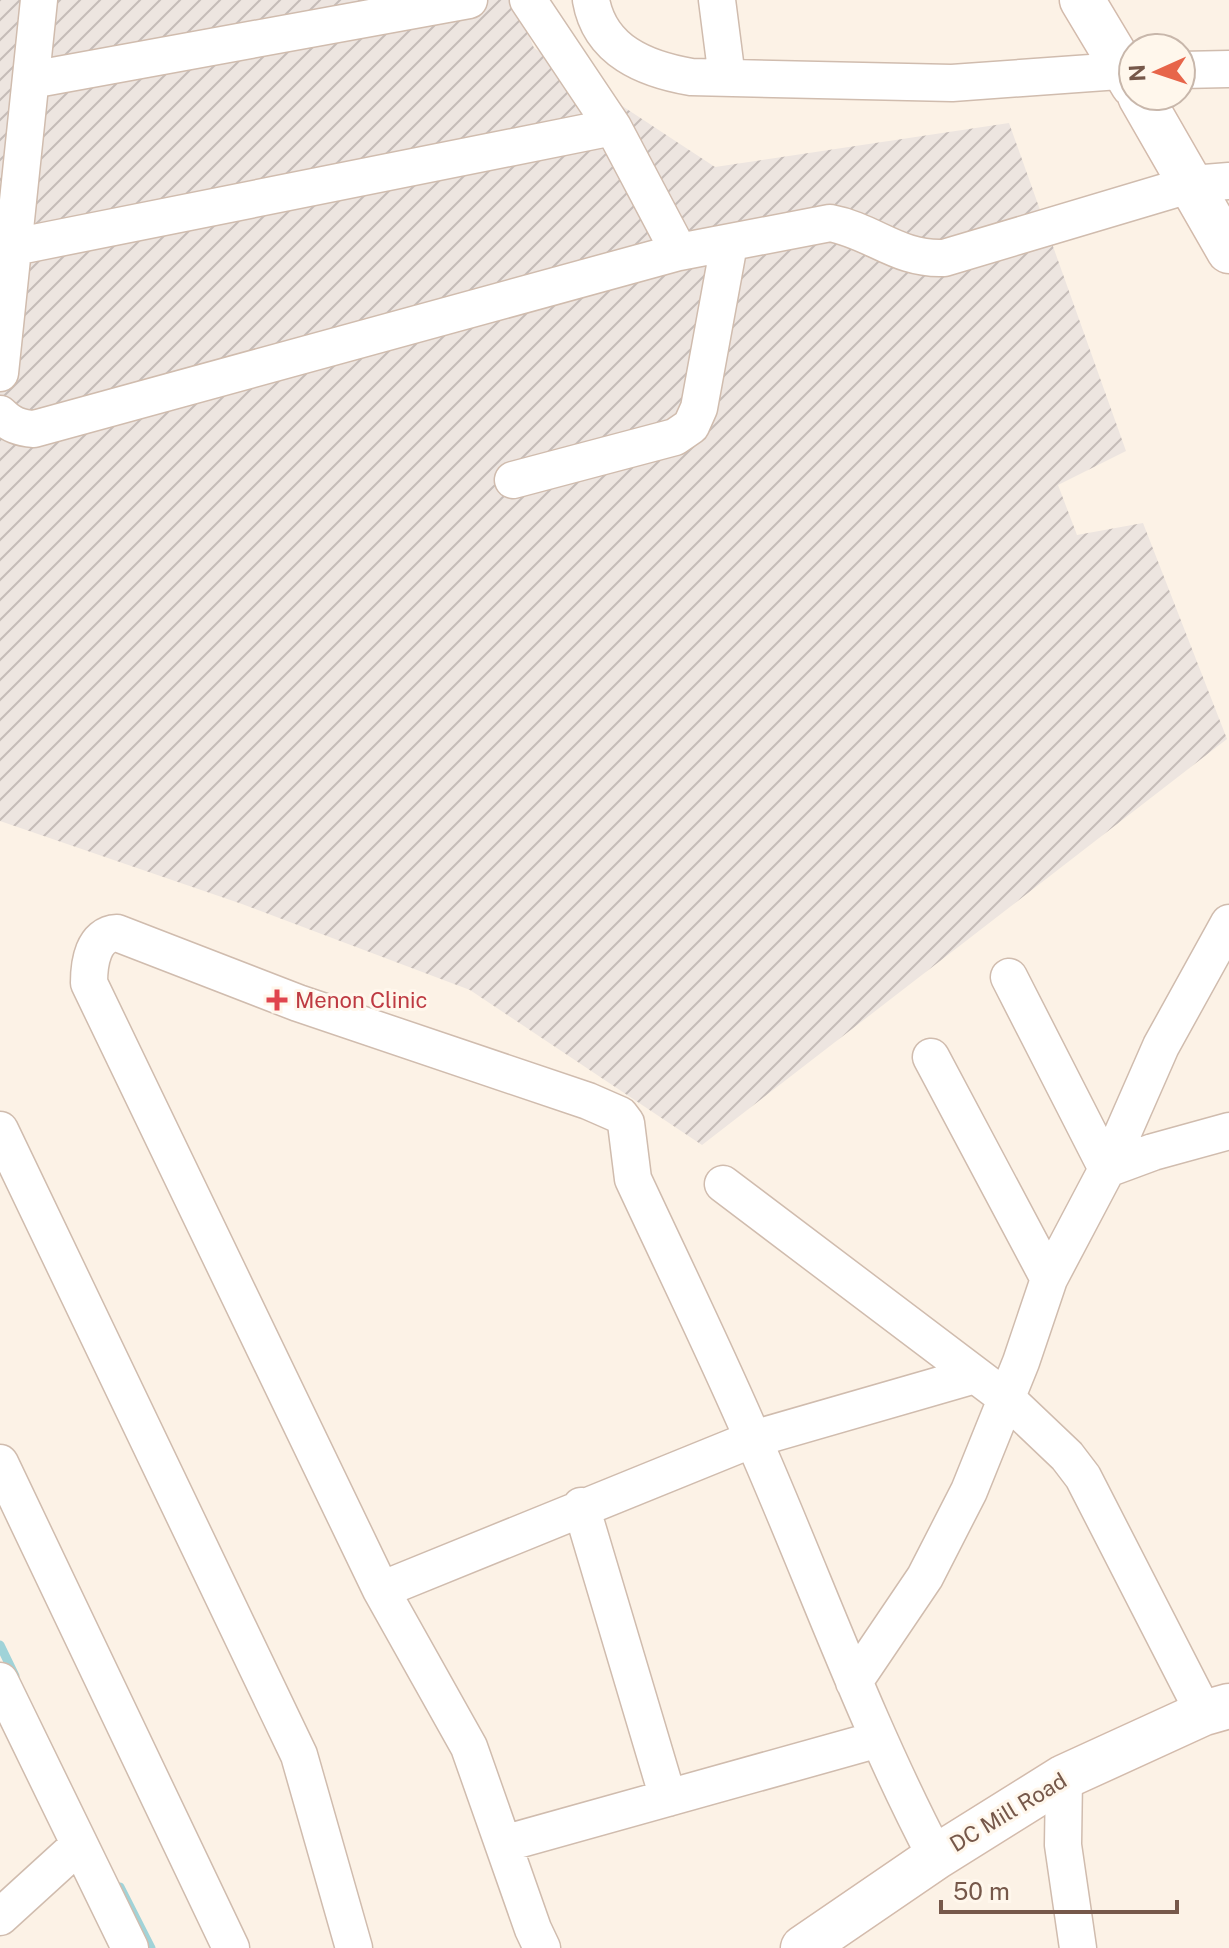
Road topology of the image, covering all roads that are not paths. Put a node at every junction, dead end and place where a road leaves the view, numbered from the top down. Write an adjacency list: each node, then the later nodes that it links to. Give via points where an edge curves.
1 (39, 0): 11 (street)
2 (469, 0): 11 (street)
3 (528, 0): 14 (street)
4 (591, 0): 10 (street, via 606,35 636,61 661,72)
5 (717, 0): 10 (street)
6 (1082, 0): 7 (main road)
7 (1117, 56)
8 (1229, 69): 9 (street)
9 (1197, 70)
10 (727, 78): 12 (street)
11 (31, 80): 17 (street)
12 (1117, 80)
13 (1156, 112): 15 (main road)
14 (613, 127): 17 (street); 19 (street)
15 (1210, 182): 16 (street, via 944,258 902,252 853,227 830,223); 18 (main road)
16 (729, 244): 19 (street); 22 (street, via 699,408 691,426 675,437)
17 (14, 247): 20 (street)
18 (1229, 251)
19 (679, 252): 21 (street, via 34,429 21,428)
20 (0, 373)
21 (0, 414)
22 (513, 480)
23 (1229, 923): 28 (street, via 1161,1046)
24 (1009, 977): 28 (street)
25 (931, 1057): 30 (street)
26 (0, 1130): 49 (street, via 299,1755)
27 (1229, 1131): 28 (street)
28 (1107, 1169): 30 (street)
29 (723, 1184): 31 (street)
30 (1049, 1279): 32 (street)
31 (975, 1375): 32 (street); 33 (street)
32 (1006, 1398): 37 (street, via 969,1491 925,1577); 39 (street, via 1083,1477)
33 (753, 1439): 35 (street); 36 (street, via 633,1179 620,1115 298,1003 117,933 97,948 89,983); 37 (street)
34 (0, 1463): 48 (street)
35 (581, 1506): 36 (street); 42 (street)
36 (381, 1590): 43 (street, via 469,1747)
37 (854, 1682): 40 (street)
38 (3, 1698): 44 (street)
39 (1217, 1710): 41 (main road, DC Mill Road)
40 (879, 1739): 42 (street); 45 (street)
41 (1064, 1777): 45 (main road, DC Mill Road); 52 (street, via 1063,1845)
42 (668, 1798): 43 (street)
43 (503, 1844): 50 (street)
44 (79, 1845): 46 (street); 47 (street)
45 (936, 1857): 51 (main road, DC Mill Road)
46 (0, 1917)
47 (130, 1948)
48 (231, 1948)
49 (354, 1948)
50 (542, 1948)
51 (803, 1948)
52 (1078, 1948)

